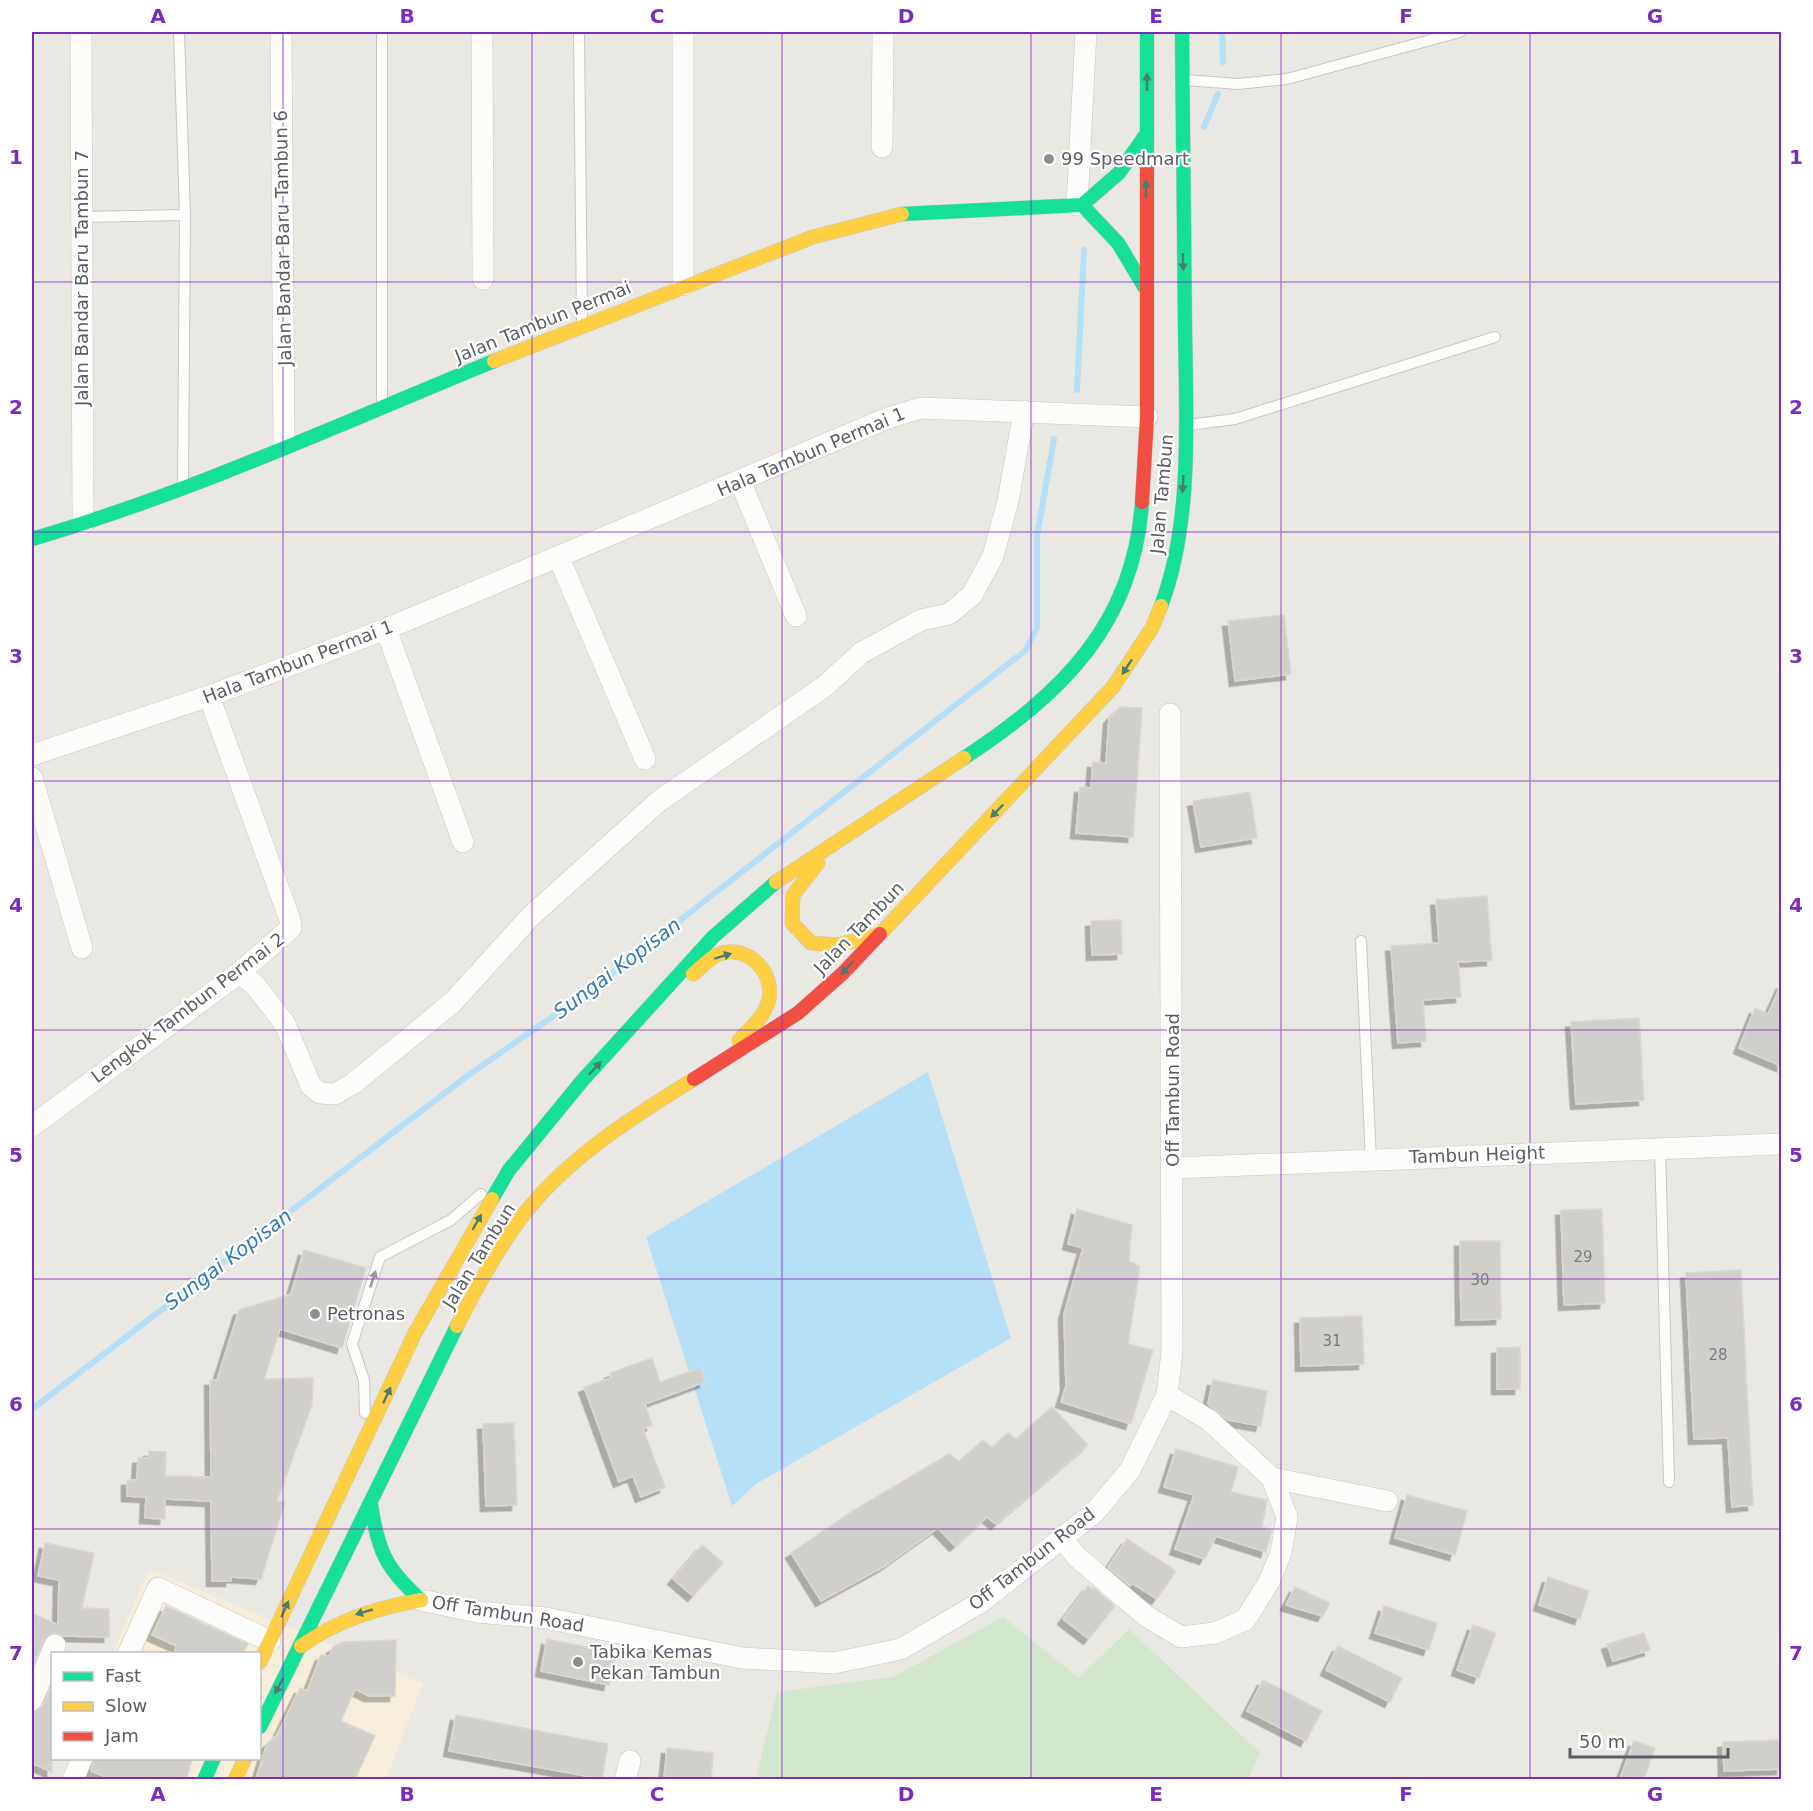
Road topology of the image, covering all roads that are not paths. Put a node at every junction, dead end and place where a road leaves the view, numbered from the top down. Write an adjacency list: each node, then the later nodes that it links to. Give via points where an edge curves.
1 (81, 32): 18 (street, Jalan Bandar Baru Tambun 7)
2 (178, 32): 17 (lane)
3 (281, 32): 28 (street, Jalan Bandar Baru Tambun 6)
4 (382, 32): 24 (lane)
5 (482, 32): 19 (street)
6 (579, 32): 22 (lane)
7 (683, 32): 20 (street)
8 (884, 32): 15 (street)
9 (1086, 32): 16 (street)
10 (1147, 32): 14 (main road, Jalan Tambun, one-way to 10)
11 (1182, 32): 13 (main road, Jalan Tambun)
12 (1460, 32): 13 (lane, via 1287,80 1238,84)
13 (1182, 79): 27 (main road, Jalan Tambun, one-way to 27)
14 (1147, 133): 16 (main road, via 1106,189); 21 (main road, Jalan Tambun, one-way to 14)
15 (882, 147)
16 (1080, 205): 20 (main road, Jalan Tambun Permai, via 907,213 813,237); 21 (main road, via 1103,223 1133,261)
17 (185, 214): 18 (lane); 30 (lane)
18 (82, 217): 31 (street, Jalan Bandar Baru Tambun 7)
19 (483, 279)
20 (683, 285): 22 (main road, Jalan Tambun Permai)
21 (1145, 290): 26 (main road, Jalan Tambun)
22 (582, 325): 24 (main road, Jalan Tambun Permai)
23 (1495, 337): 27 (lane, via 1235,419)
24 (382, 406): 28 (main road, Jalan Tambun Permai)
25 (1024, 411): 26 (street, Hala Tambun Permai 1); 29 (street, Hala Tambun Permai 1, via 921,408 888,418); 46 (street, via 1008,501 993,556 972,595 949,614 921,620 861,653 825,686 659,801 531,916 453,1002 354,1083 335,1094 320,1093 311,1086 285,1024 255,985)
26 (1147, 417): 42 (main road, Jalan Tambun, via 1140,530 1126,587 1103,629 1068,677 998,736)
27 (1186, 425): 43 (main road, Jalan Tambun, one-way to 43, via 1179,544 1171,579 1152,628 1113,687)
28 (284, 444): 30 (main road, Jalan Tambun Permai)
29 (740, 481): 33 (street, Hala Tambun Permai 1); 34 (street)
30 (183, 487): 31 (main road, Jalan Tambun Permai)
31 (83, 524): 32 (main road, Jalan Tambun Permai)
32 (32, 539)
33 (560, 558): 35 (street, Hala Tambun Permai 1); 39 (street)
34 (796, 616)
35 (386, 630): 36 (street, Hala Tambun Permai 1); 41 (street)
36 (208, 696): 38 (street, Hala Tambun Permai 1); 46 (street, Lengkok Tambun Permai 2, via 291,928)
37 (1170, 714): 53 (street, Off Tambun Road)
38 (32, 755)
39 (645, 759)
40 (32, 778): 45 (street)
41 (462, 842)
42 (833, 845): 43 (main road, via 793,895 792,923 811,943 838,945); 47 (main road, Jalan Tambun, via 776,882 722,929)
43 (877, 935): 48 (main road, Jalan Tambun, one-way to 48, via 843,973 798,1013)
44 (1361, 941): 52 (lane)
45 (82, 948)
46 (239, 973): 49 (street, Lengkok Tambun Permai 2)
47 (658, 1000): 48 (main road, one-way to 48, via 719,954 741,952 762,965 771,987 765,1011); 54 (main road, Jalan Tambun, one-way to 47, via 582,1081)
48 (722, 1059): 60 (main road, Jalan Tambun, via 620,1126 556,1179 528,1209 491,1263 462,1317)
49 (32, 1126)
50 (1782, 1144): 51 (street, Tambun Height)
51 (1660, 1148): 52 (street, Tambun Height); 58 (lane)
52 (1371, 1160): 53 (street, Tambun Height)
53 (1173, 1167): 55 (street, Off Tambun Road, via 1172,1352)
54 (509, 1170): 56 (main road, Jalan Tambun, one-way to 54, via 420,1324); 56 (lane, one-way to 54, via 364,1380 352,1344 380,1257 451,1220)
55 (1167, 1395): 57 (street, via 1209,1420); 61 (street, Off Tambun Road, via 1130,1470 1094,1513)
56 (366, 1437): 63 (main road, Jalan Tambun, one-way to 56)
57 (1272, 1478): 59 (street); 61 (street, via 1287,1517 1281,1553 1269,1582 1245,1620 1215,1633 1181,1637 1146,1616 1077,1557)
58 (1669, 1482)
59 (1387, 1501)
60 (371, 1505): 62 (main road, via 377,1549 391,1574); 65 (main road, Jalan Tambun)
61 (1062, 1538): 62 (street, Off Tambun Road, via 981,1602 901,1649 834,1664 742,1658 546,1618 477,1612)
62 (421, 1600): 65 (main road, one-way to 65, via 352,1616 326,1627)
63 (270, 1641): 67 (street, via 158,1588); 69 (main road, Jalan Tambun)
64 (56, 1645): 66 (street)
65 (300, 1646): 71 (main road, Jalan Tambun, one-way to 71)
66 (53, 1652)
67 (128, 1652)
68 (51, 1656): 70 (street)
69 (261, 1660)
70 (32, 1700)
71 (261, 1725)
72 (81, 1760): 75 (street)
73 (213, 1760): 76 (main road)
74 (244, 1760): 77 (main road)
75 (73, 1779)
76 (204, 1779)
77 (235, 1779)

